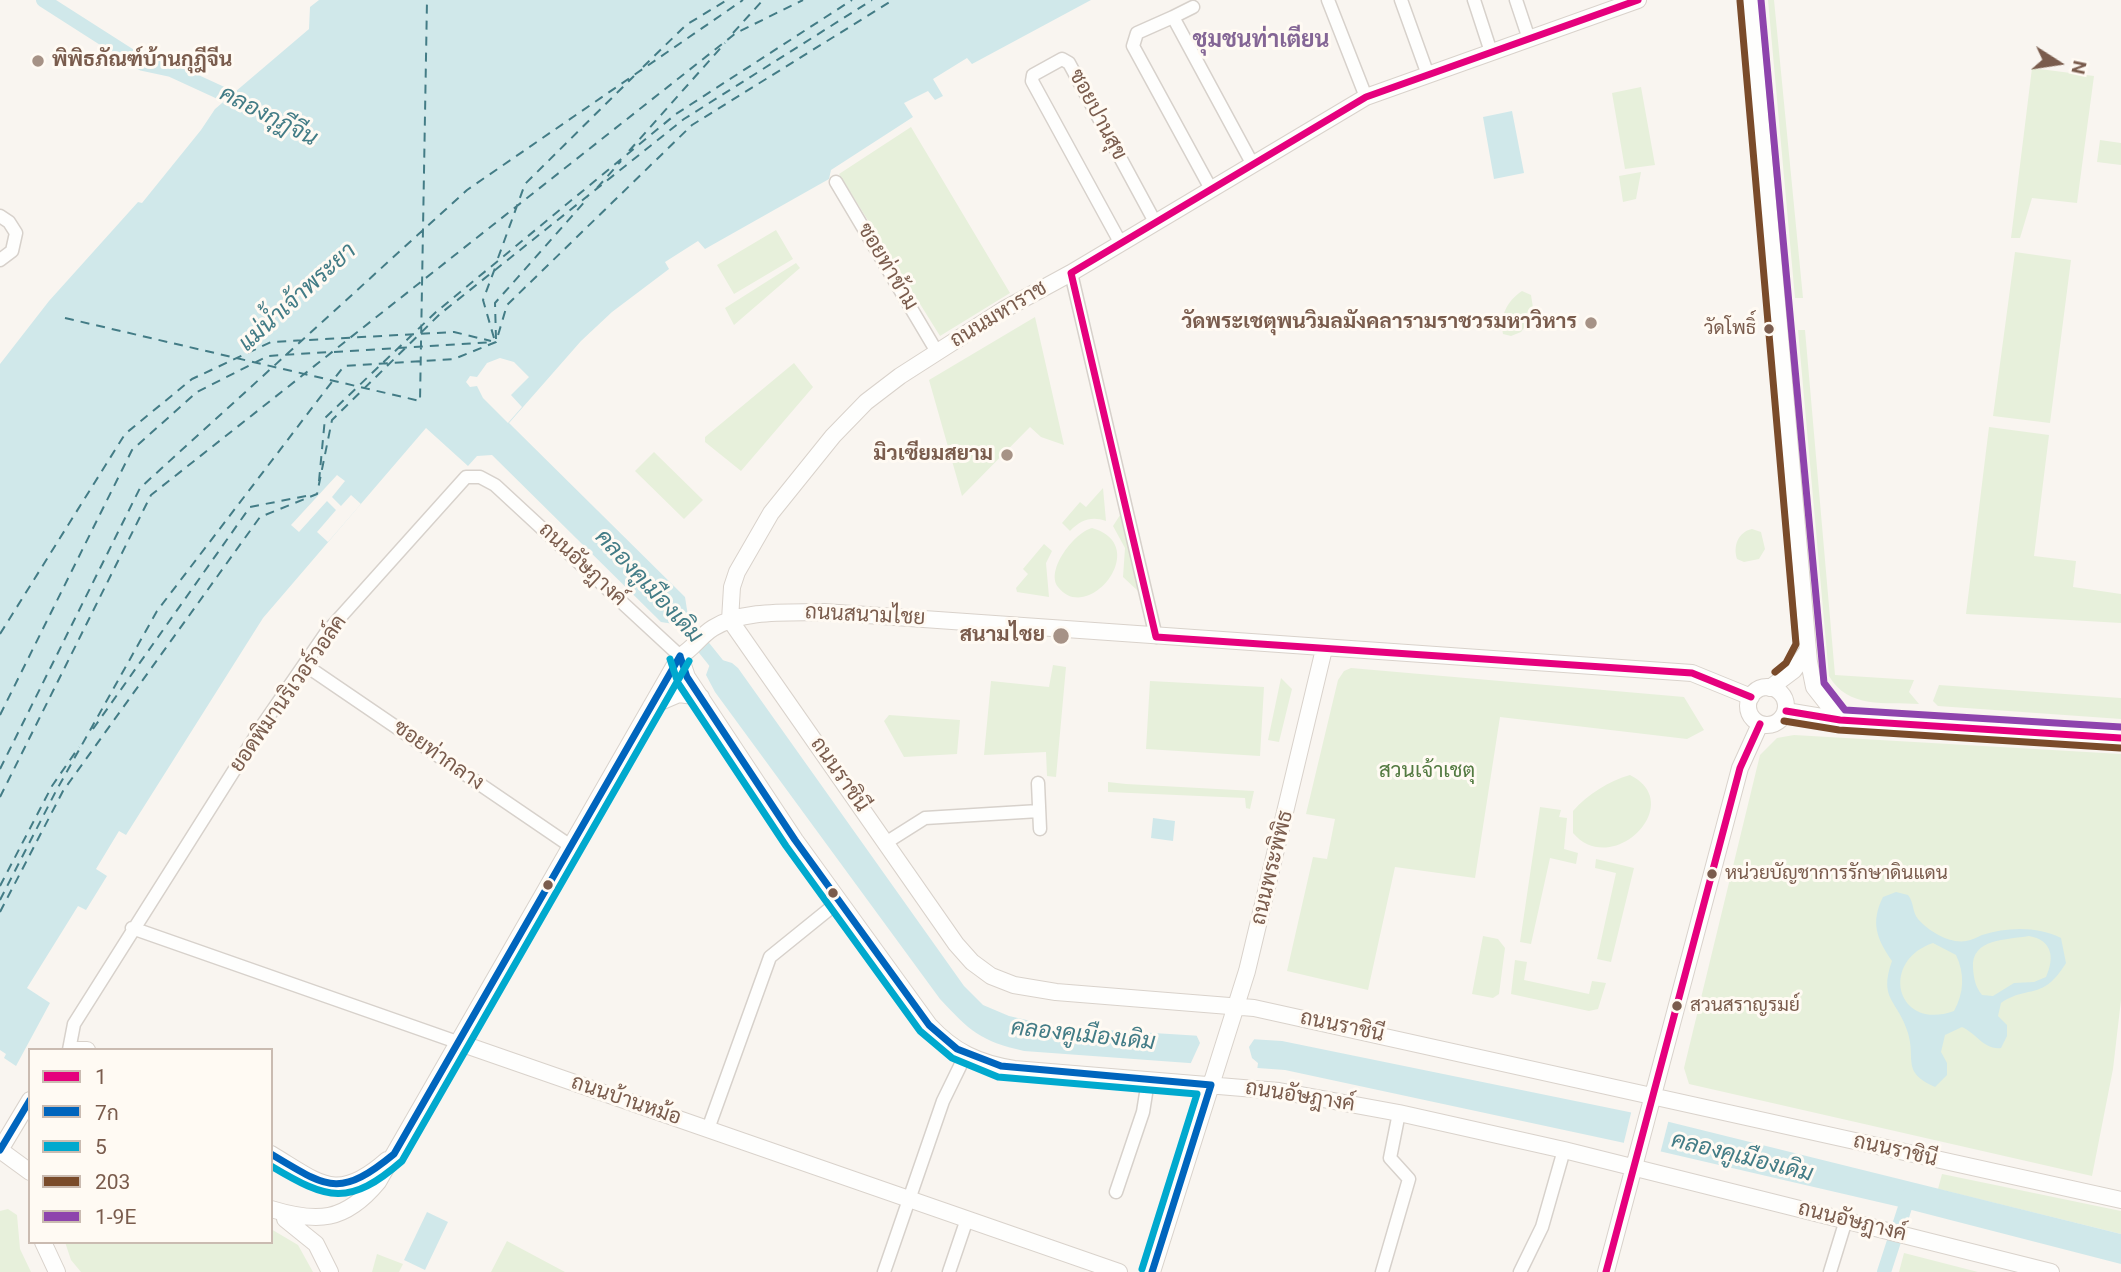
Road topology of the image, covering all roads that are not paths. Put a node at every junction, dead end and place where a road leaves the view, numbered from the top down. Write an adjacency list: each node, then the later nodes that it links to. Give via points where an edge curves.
1 (1328, 0): 12 (street)
2 (1401, 0): 11 (street)
3 (1474, 0): 10 (street)
4 (1516, 0): 9 (street)
5 (1638, 0): 9 (street, ถนนมหาราช)
6 (1750, 0): 26 (street)
7 (1193, 7): 8 (street)
8 (1173, 17): 13 (street); 15 (street, via 1137,33 1133,46)
9 (1529, 39): 10 (street, ถนนมหาราช)
10 (1491, 52): 11 (street, ถนนมหาราช)
11 (1428, 75): 12 (street, ถนนมหาราช)
12 (1366, 97): 13 (street, ถนนมหาราช)
13 (1253, 164): 15 (street, ถนนมหาราช)
14 (836, 182): 21 (street, ซอยท่าข้าม)
15 (1211, 189): 17 (street, ถนนมหาราช)
16 (0, 216): 19 (street, via 16,233 12,251)
17 (1155, 222): 18 (street, ถนนมหาราช); 18 (street, ซอยปานสุข, via 1069,63 1062,59 1033,75 1032,81)
18 (1120, 242): 20 (street, ถนนมหาราช)
19 (0, 260)
20 (1071, 273): 21 (street, ถนนมหาราช); 24 (street)
21 (937, 352): 23 (street, ถนนมหาราช, via 866,402 771,513 737,572)
22 (474, 475): 27 (street, ถนนอัษฎางค์, via 495,485); 28 (street, ยอดพิมานริเวอร์วอล์ค, via 461,481)
23 (730, 620): 24 (street, ถนนสนามไชย, via 824,612); 27 (street, ถนนสนามไชย, via 711,629); 40 (street, ถนนราชินี)
24 (1156, 637): 25 (street, ถนนสนามไชย)
25 (1324, 649): 31 (street, ถนนสนามไชย, via 1692,673); 44 (street, ถนนพระพิพิธ)
26 (1808, 650): 29 (street, via 1794,670); 34 (street, via 1814,687)
27 (685, 653): 30 (street); 32 (street, ถนนสนามไชย)
28 (305, 664): 41 (street, ซอยท่ากลาง); 43 (street, ยอดพิมานริเวอร์วอล์ค)
29 (1776, 684): 31 (street); 33 (street)
30 (701, 697): 32 (street, via 679,694); 42 (street, ถนนอัษฎางค์)
31 (1751, 697): 35 (street, via 1751,715)
32 (651, 706): 41 (street, ถนนสนามไชย)
33 (1786, 711): 34 (street); 35 (street, via 1778,722)
34 (1840, 720): 36 (street)
35 (1760, 724): 51 (street, via 1740,768)
36 (2121, 738)
37 (1038, 783): 38 (street)
38 (1039, 811): 39 (street); 40 (street, via 925,818)
39 (1040, 829)
40 (887, 842): 44 (street, ถนนราชินี, via 956,944 991,976 1046,991)
41 (572, 847): 45 (street, ถนนสนามไชย)
42 (838, 902): 47 (street, ถนนอัษฎางค์, via 929,1025); 53 (street, via 770,957)
43 (132, 928): 45 (street, ถนนบ้านหม้อ); 46 (street, ยอดพิมานริเวอร์วอล์ค, via 74,1024)
44 (1237, 1006): 49 (street, ถนนพระพิพิธ); 51 (street, ถนนราชินี)
45 (457, 1042): 53 (street, ถนนบ้านหม้อ); 56 (street, ถนนสนามไชย)
46 (71, 1048)
47 (965, 1056): 48 (street, ถนนอัษฎางค์, via 1014,1069); 62 (street, via 943,1101)
48 (1148, 1082): 49 (street, ถนนอัษฎางค์); 61 (street)
49 (1211, 1084): 52 (street, ถนนอัษฎางค์); 76 (street, ถนนพระพิพิธ)
50 (28, 1104): 55 (street)
51 (1650, 1105): 58 (street); 63 (street, ถนนราชินี)
52 (1399, 1113): 54 (street, ถนนอัษฎางค์); 77 (street, via 1390,1158 1409,1179)
53 (708, 1129): 62 (street, ถนนบ้านหม้อ)
54 (1564, 1150): 58 (street, ถนนอัษฎางค์); 78 (street, via 1542,1227)
55 (5, 1153): 59 (street); 60 (street)
56 (394, 1154): 57 (street, via 357,1183 337,1187 315,1180); 64 (street, ถนนสนามไชย, via 368,1195 347,1210 312,1220)
57 (273, 1155)
58 (1635, 1160): 67 (street, ถนนอัษฎางค์); 79 (street)
59 (28, 1163)
60 (28, 1170)
61 (1116, 1192)
62 (908, 1199): 66 (street, ถนนบ้านหม้อ); 73 (street)
63 (2121, 1200)
64 (273, 1210)
65 (273, 1211): 72 (street, via 316,1244)
66 (967, 1219): 70 (street, ถนนบ้านหม้อ); 74 (street)
67 (1846, 1220): 80 (street); 81 (street, ถนนอัษฎางค์)
68 (44, 1244): 71 (street)
69 (53, 1244): 71 (street)
70 (1092, 1268): 75 (street, ถนนบ้านหม้อ)
71 (59, 1272)
72 (330, 1272)
73 (884, 1272)
74 (949, 1272)
75 (1119, 1272)
76 (1152, 1272)
77 (1382, 1272)
78 (1520, 1272)
79 (1605, 1272)
80 (1830, 1272)
81 (2051, 1272)

